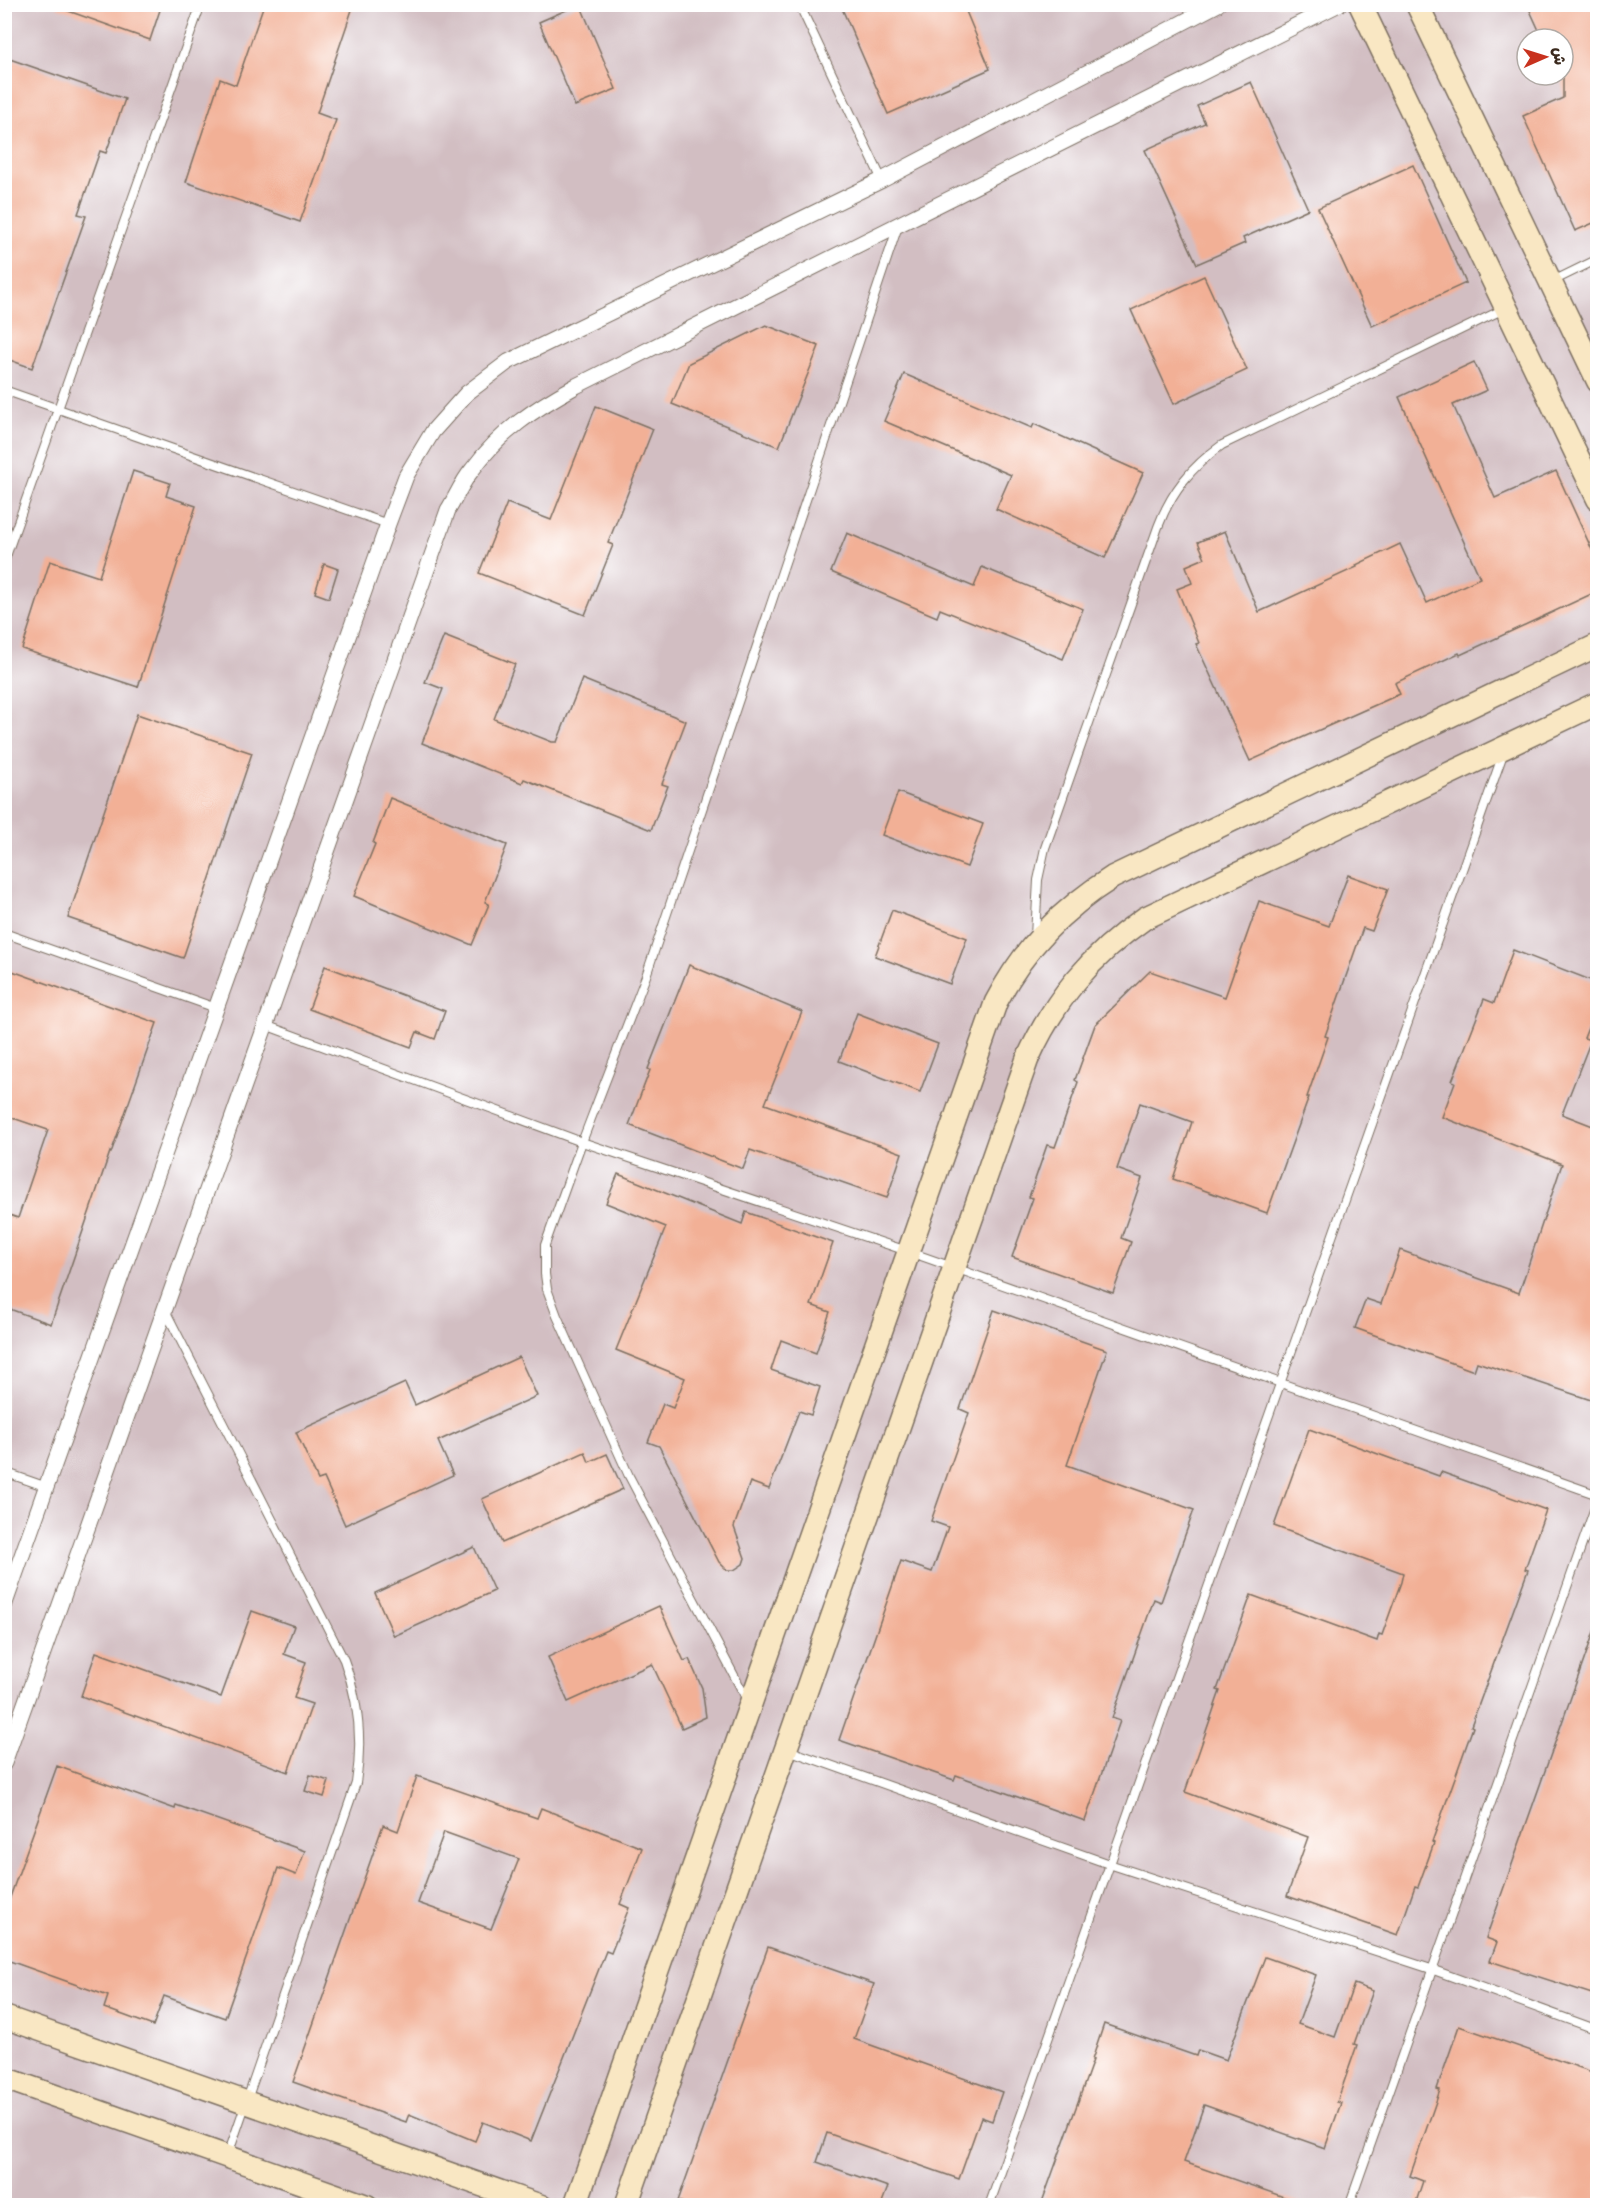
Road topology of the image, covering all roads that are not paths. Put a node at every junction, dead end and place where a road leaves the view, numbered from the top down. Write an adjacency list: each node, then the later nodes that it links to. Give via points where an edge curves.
1 (201, 4): 14 (lane)
2 (799, 4): 7 (lane)
3 (1218, 4): 7 (street)
4 (1339, 4): 8 (street)
5 (1360, 4): 11 (street)
6 (1418, 4): 10 (street)
7 (882, 180): 16 (street, via 508,362 467,393 433,431 406,476)
8 (898, 226): 24 (street, via 536,408 501,436 471,471 448,510); 25 (lane, via 646,976)
9 (1598, 259): 10 (lane)
10 (1550, 282): 12 (street)
11 (1506, 308): 15 (street); 22 (lane, via 1229,441 1207,455 1182,480 1164,510 1045,848 1037,890)
12 (1598, 381)
13 (4, 390): 14 (lane)
14 (58, 409): 16 (lane); 17 (lane)
15 (1598, 499)
16 (388, 524): 23 (street)
17 (4, 562)
18 (1598, 645): 22 (street, via 1113,877 1071,905)
19 (1598, 703): 20 (street)
20 (1506, 747): 27 (street, via 1145,918 1102,950 1066,990 1038,1035); 29 (lane)
21 (4, 933): 23 (lane)
22 (1035, 941): 26 (street, via 996,1002)
23 (216, 1008): 31 (street)
24 (265, 1025): 25 (lane); 28 (street)
25 (582, 1142): 26 (lane); 34 (lane, via 545,1245 547,1288 629,1476)
26 (907, 1251): 27 (lane); 34 (street)
27 (955, 1268): 29 (lane); 35 (street)
28 (165, 1309): 36 (street); 42 (lane, via 344,1660 359,1721 356,1783)
29 (1280, 1383): 32 (lane); 37 (lane)
30 (4, 1472): 31 (lane)
31 (47, 1487): 33 (street)
32 (1598, 1497): 38 (lane)
33 (4, 1606)
34 (751, 1706): 46 (street)
35 (786, 1749): 37 (lane); 47 (street)
36 (4, 1763)
37 (1109, 1864): 38 (lane); 48 (lane)
38 (1431, 1969): 40 (lane); 49 (lane)
39 (4, 2017): 42 (street)
40 (1598, 2030)
41 (4, 2078): 43 (street)
42 (247, 2102): 43 (lane); 45 (street)
43 (228, 2157): 44 (street)
44 (367, 2205)
45 (541, 2205)
46 (575, 2205)
47 (626, 2205)
48 (989, 2205)
49 (1349, 2205)

